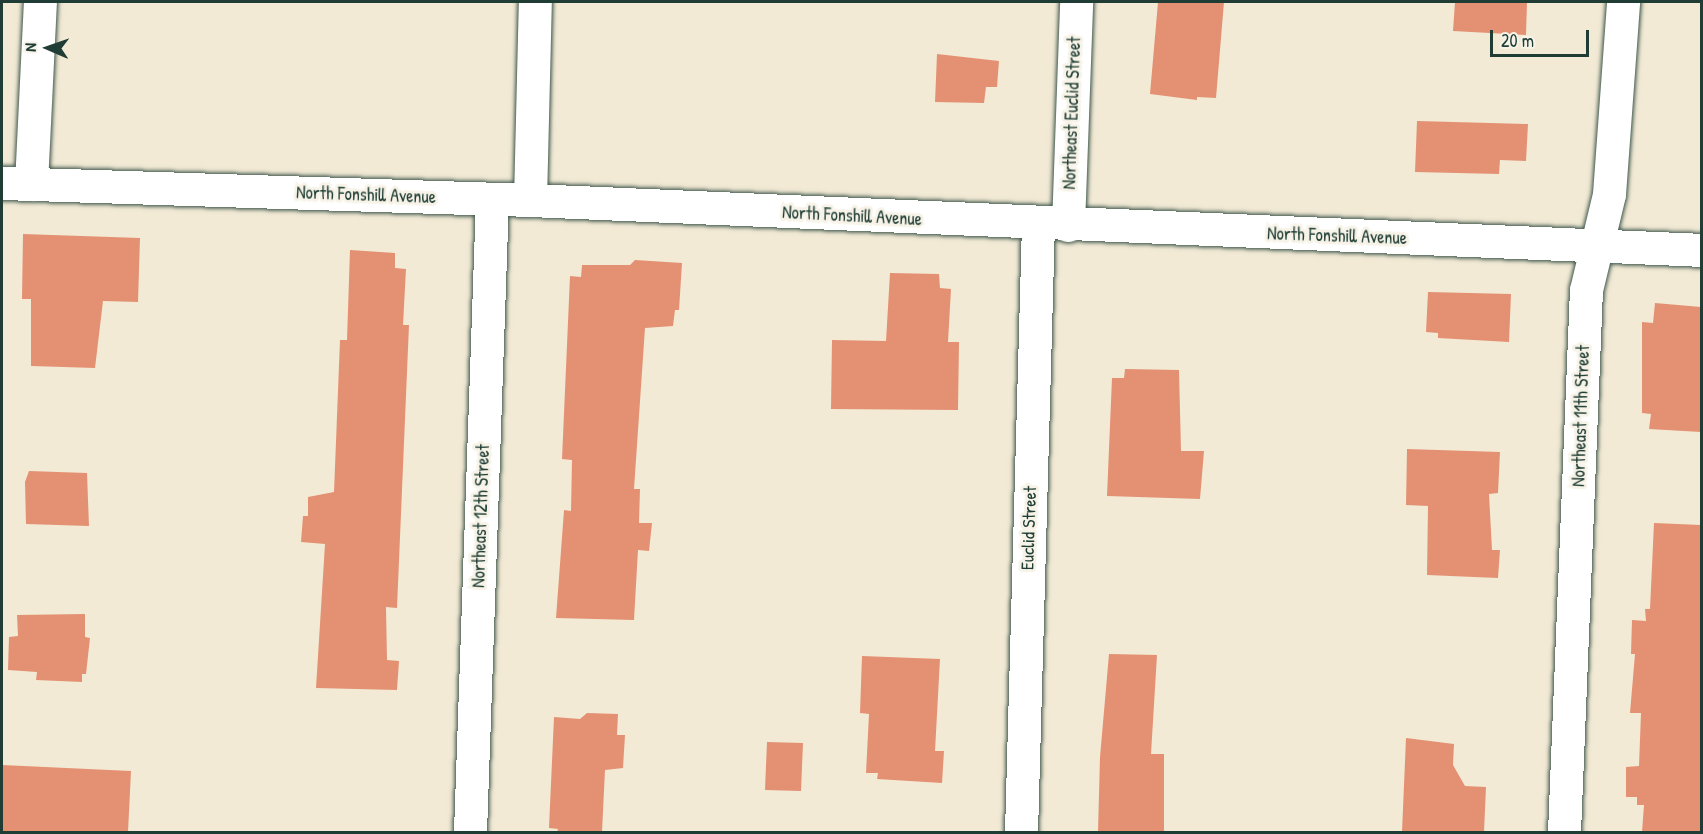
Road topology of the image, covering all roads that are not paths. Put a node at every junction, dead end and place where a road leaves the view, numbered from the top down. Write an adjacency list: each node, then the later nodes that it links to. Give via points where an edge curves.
1 (40, 2): 5 (street)
2 (535, 2): 7 (street)
3 (1076, 2): 8 (street, Northeast Euclid Street)
4 (1623, 2): 9 (street, Northeast 11th Street, via 1609,194)
5 (16, 183): 6 (street, North Fonshill Avenue)
6 (492, 200): 7 (street, North Fonshill Avenue); 11 (street, Northeast 12th Street)
7 (530, 200): 8 (street, North Fonshill Avenue)
8 (1053, 225): 9 (street, North Fonshill Avenue); 12 (street, Euclid Street)
9 (1595, 246): 10 (street, North Fonshill Avenue); 13 (street, Northeast 11th Street, via 1586,290)
10 (1701, 250)
11 (470, 832)
12 (1021, 832)
13 (1564, 832)

